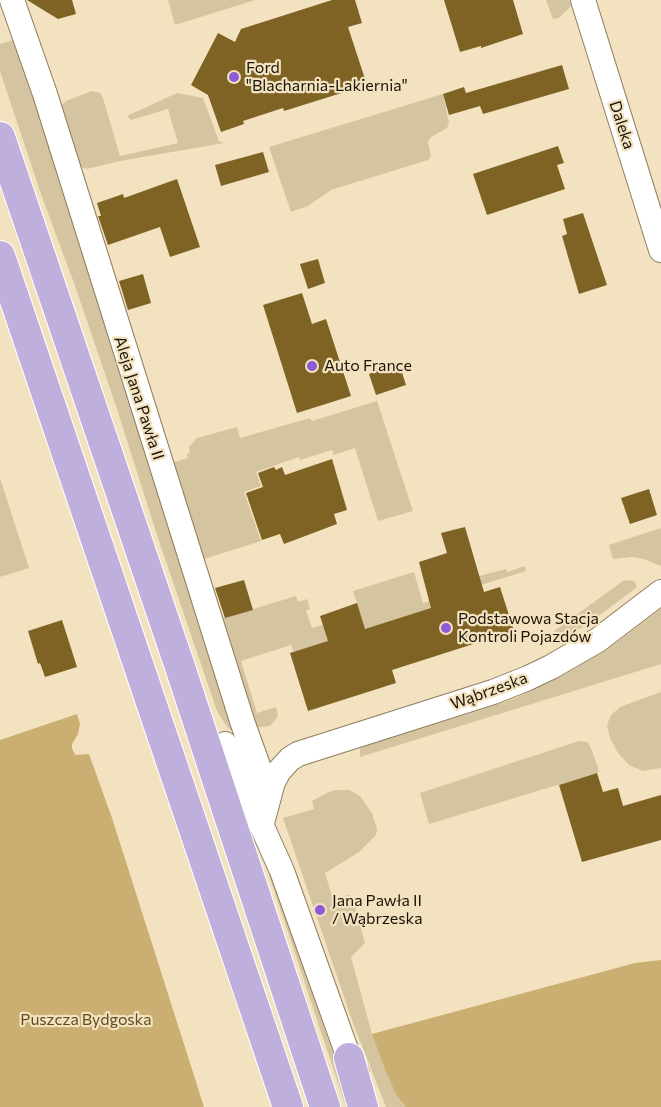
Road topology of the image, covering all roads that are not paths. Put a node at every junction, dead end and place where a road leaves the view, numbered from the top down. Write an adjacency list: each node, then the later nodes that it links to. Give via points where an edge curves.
1 (12, 0): 10 (street, Aleja Jana Pawła II)
2 (583, 0): 4 (street, Daleka)
3 (0, 137): 7 (main road)
4 (661, 250)
5 (0, 256): 14 (main road)
6 (661, 592): 9 (street, Wąbrzeska, via 598,640 513,684)
7 (180, 667): 8 (main road); 15 (main road)
8 (225, 744): 10 (street, Wąbrzeska); 12 (street)
9 (298, 754): 10 (street, Wąbrzeska); 11 (street, Wąbrzeska, via 279,771)
10 (254, 756): 11 (street, Aleja Jana Pawła II)
11 (269, 796): 12 (street, Wąbrzeska)
12 (262, 823): 13 (street)
13 (349, 1058): 16 (main road); 17 (street)
14 (285, 1102)
15 (325, 1107)
16 (363, 1107)
17 (374, 1107)

